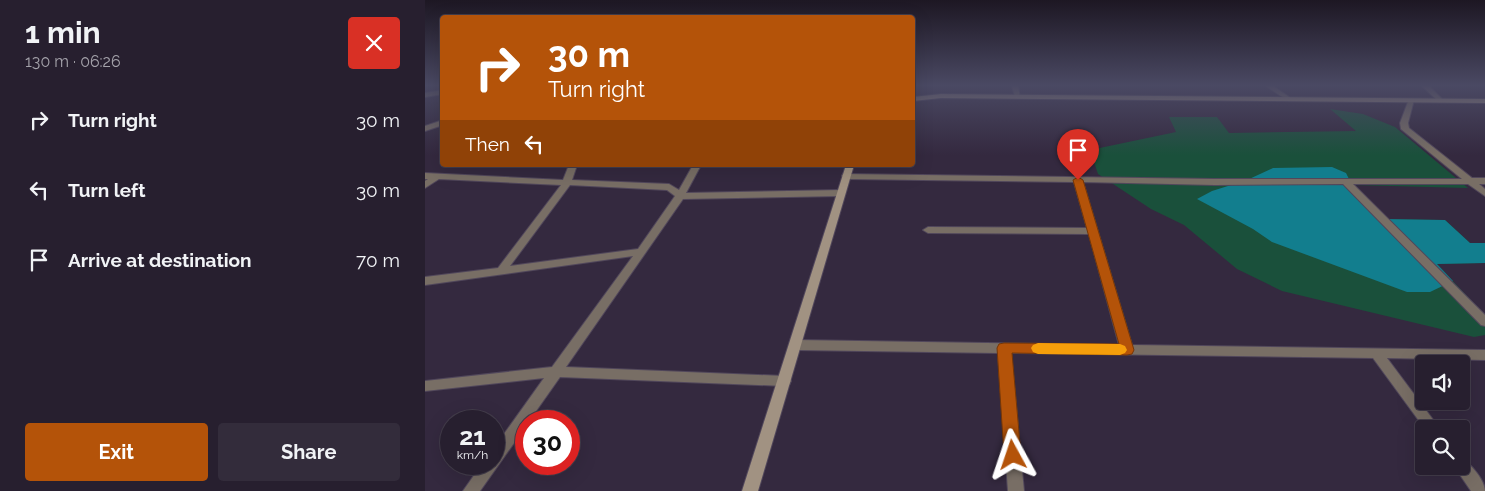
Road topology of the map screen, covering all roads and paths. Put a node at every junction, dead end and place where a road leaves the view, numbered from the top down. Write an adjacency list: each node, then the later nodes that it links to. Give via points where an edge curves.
1 (1408, 109): 11 (street, via 1405,129)
2 (440, 123): 3 (street)
3 (425, 129)
4 (572, 167): 13 (street)
5 (696, 167): 17 (street)
6 (848, 171): 9 (street); 15 (street)
7 (425, 176): 8 (street)
8 (436, 177): 13 (street); 14 (street)
9 (1078, 180): 10 (street); 19 (street)
10 (1345, 181): 11 (street); 23 (street)
11 (1469, 181): 12 (street); 16 (street)
12 (1485, 181)
13 (566, 184): 17 (street, via 669,187); 21 (street)
14 (425, 185)
15 (841, 192): 17 (street); 24 (street)
16 (1485, 193)
17 (680, 196): 20 (street)
18 (928, 230): 19 (street)
19 (1093, 231): 26 (street)
20 (641, 252): 21 (street); 29 (street)
21 (502, 270): 22 (street)
22 (425, 281)
23 (1485, 322)
24 (795, 345): 25 (street); 30 (street)
25 (1004, 348): 26 (street); 38 (street)
26 (1127, 350): 27 (street)
27 (1376, 353): 28 (street); 32 (street)
28 (1485, 355)
29 (556, 372): 30 (street); 31 (street); 33 (street)
30 (784, 381): 37 (street)
31 (425, 386)
32 (1426, 420)
33 (505, 444)
34 (483, 475): 36 (street)
35 (1468, 475): 39 (street)
36 (471, 491)
37 (750, 491)
38 (1015, 491)
39 (1480, 491)

